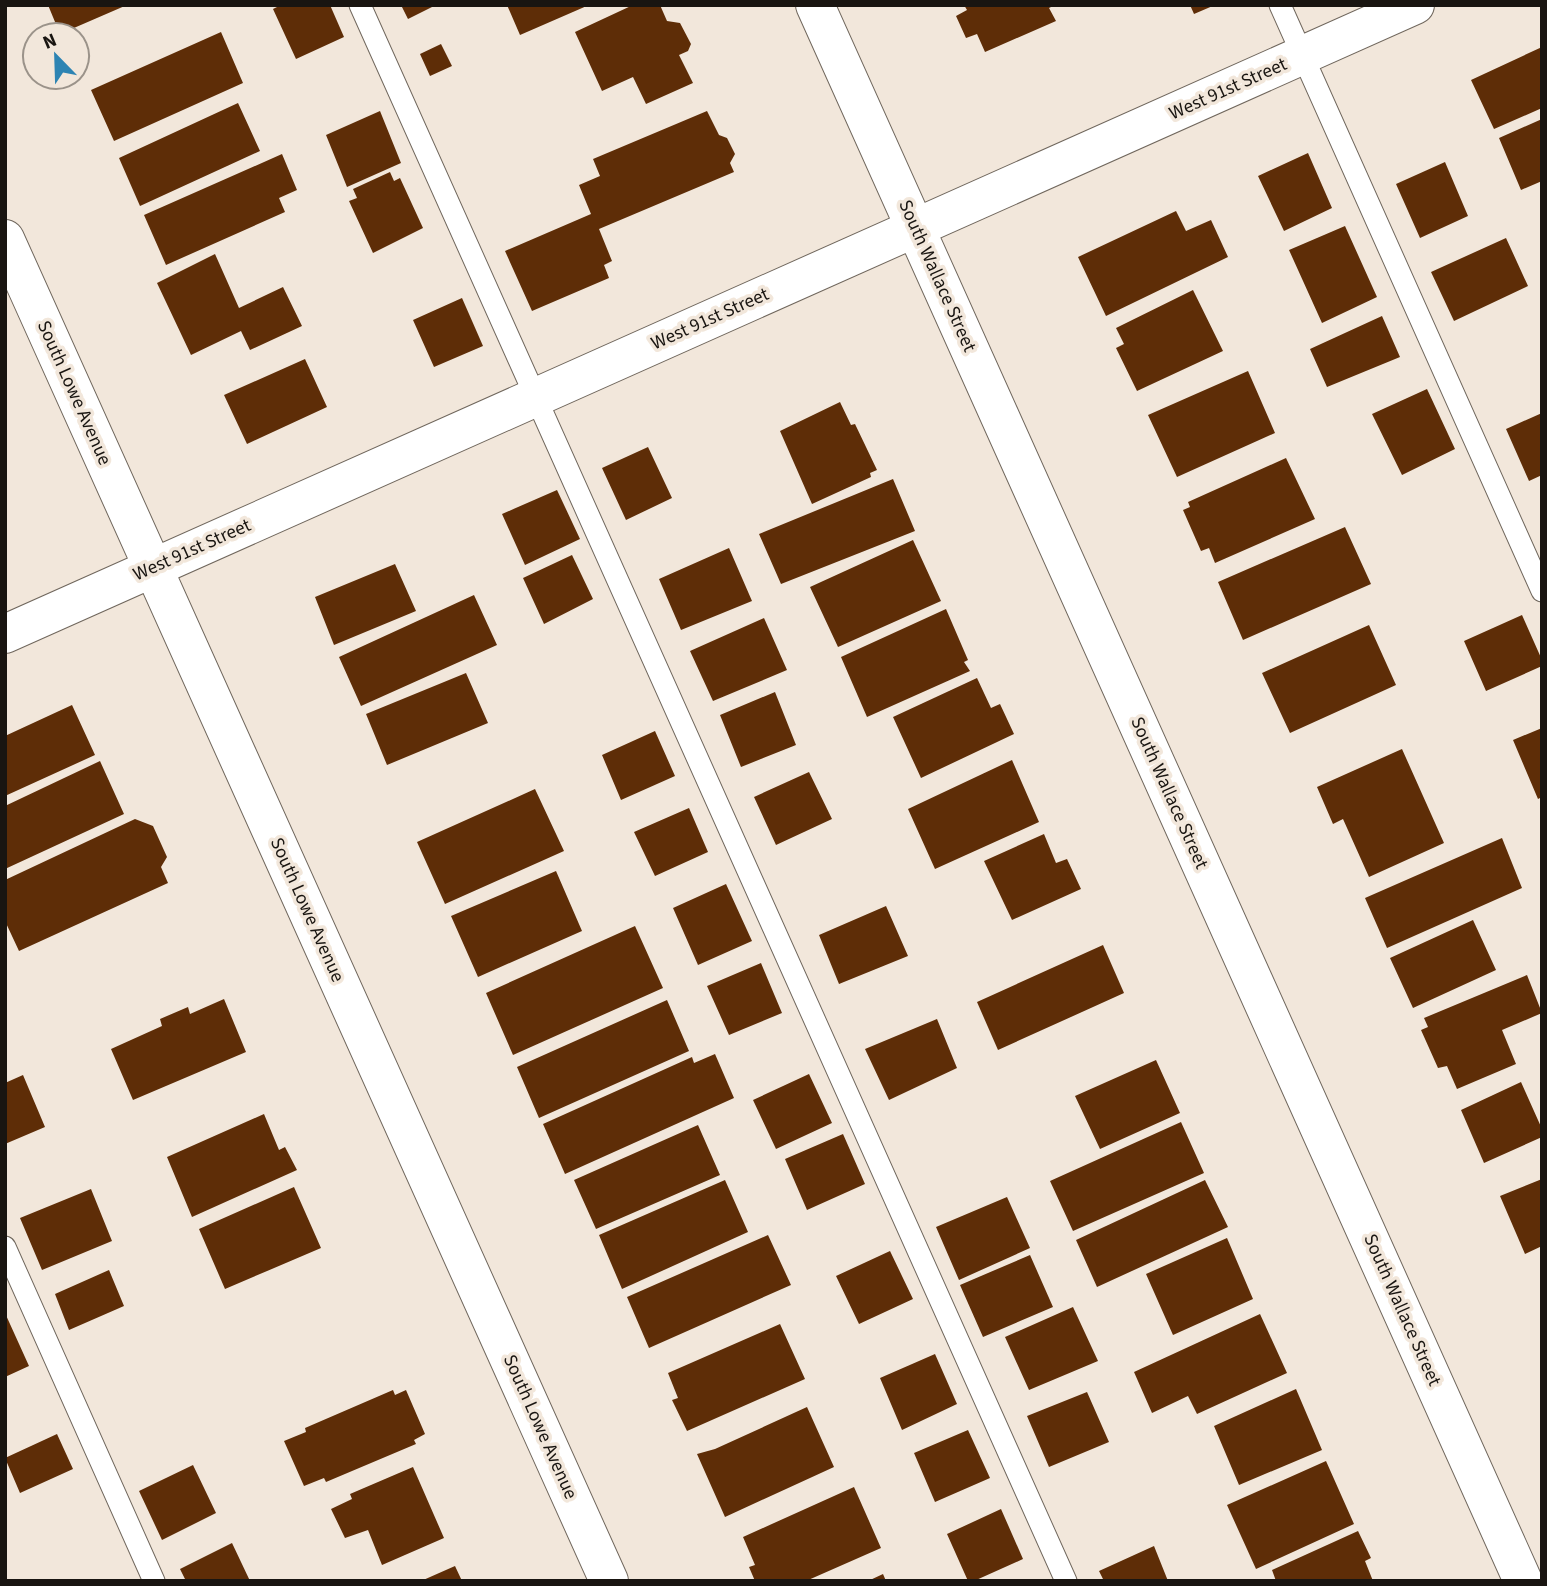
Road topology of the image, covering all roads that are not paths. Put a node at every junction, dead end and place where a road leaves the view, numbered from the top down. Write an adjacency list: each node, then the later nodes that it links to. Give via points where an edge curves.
1 (360, 5): 8 (lane)
2 (815, 5): 6 (street, South Wallace Street)
3 (1280, 5): 5 (lane)
4 (1415, 5): 5 (street, West 91st Street)
5 (1302, 56): 6 (street, West 91st Street); 10 (lane)
6 (915, 228): 8 (street, West 91st Street); 16 (street, South Wallace Street)
7 (5, 239): 9 (street, South Lowe Avenue)
8 (535, 397): 9 (street, West 91st Street); 15 (lane)
9 (153, 567): 11 (street, West 91st Street); 14 (street, South Lowe Avenue)
10 (1542, 591)
11 (5, 634)
12 (5, 1247): 13 (lane)
13 (154, 1581)
14 (609, 1581)
15 (1066, 1581)
16 (1523, 1581)

